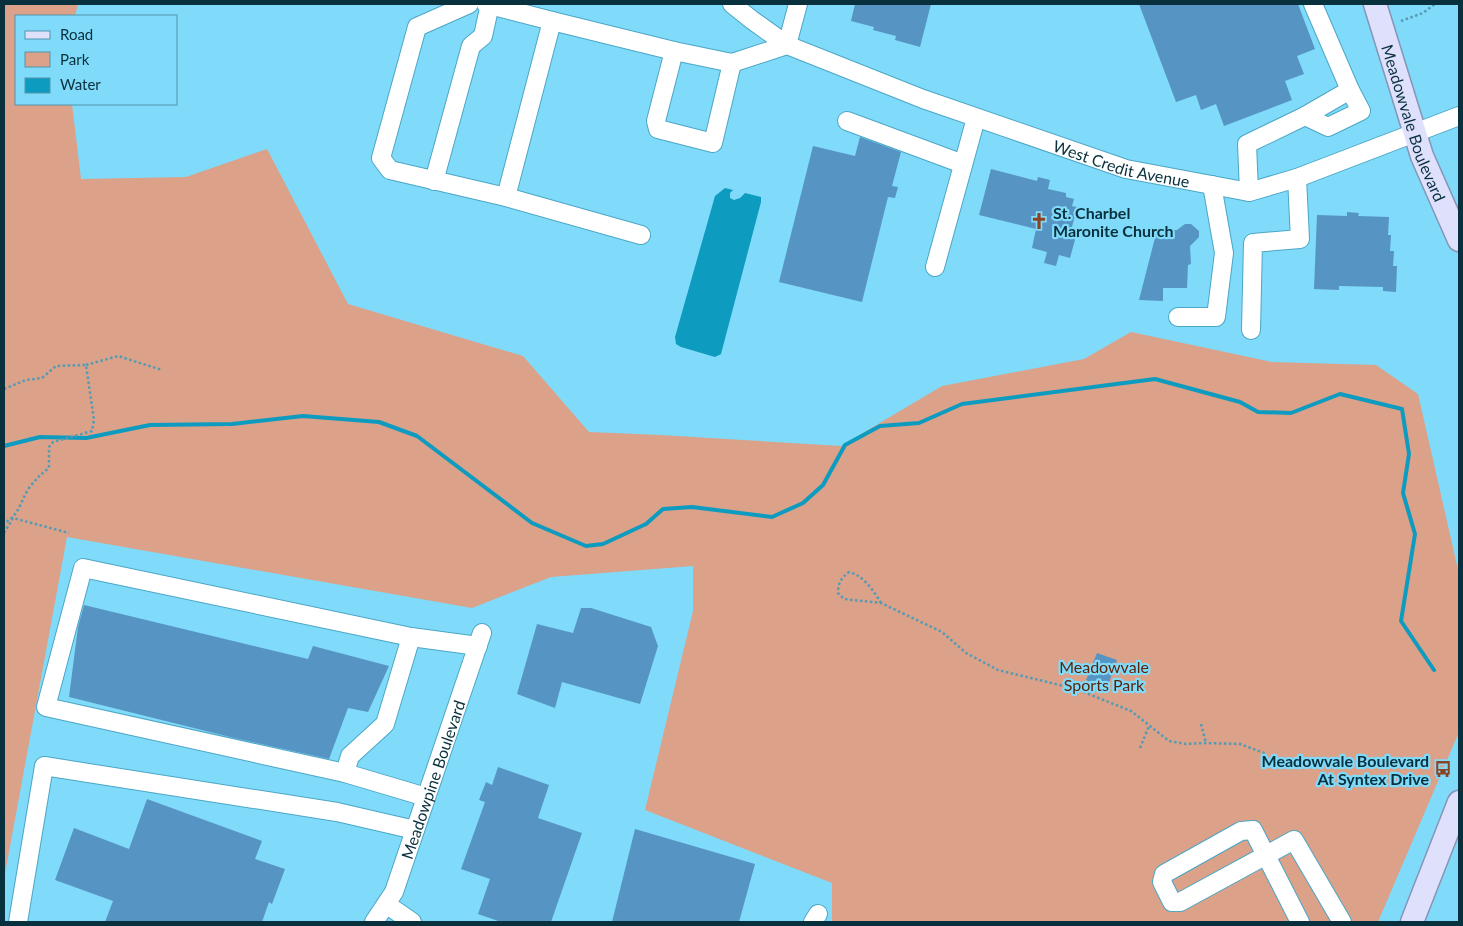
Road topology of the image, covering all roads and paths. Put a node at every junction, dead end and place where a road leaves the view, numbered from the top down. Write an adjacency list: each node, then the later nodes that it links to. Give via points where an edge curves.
1 (469, 4): 21 (street, via 417,27 382,158 390,170)
2 (488, 4): 8 (street); 21 (street, via 483,36 471,46)
3 (732, 4): 10 (street, West Credit Avenue)
4 (798, 4): 10 (street)
5 (1313, 4): 13 (street)
6 (1375, 4): 18 (main road, Meadowvale Boulevard)
7 (1435, 4): 9 (path, via 1423,13)
8 (552, 21): 11 (street); 24 (street)
9 (1401, 21)
10 (787, 44): 12 (street); 16 (street, West Credit Avenue, via 923,100)
11 (674, 51): 12 (street); 12 (street, via 656,121 658,129 713,143)
12 (732, 63)
13 (1350, 90): 14 (street); 14 (street, via 1361,111 1328,127)
14 (1305, 116): 23 (street, via 1247,144)
15 (1459, 116): 18 (street, West Credit Avenue)
16 (976, 118): 19 (street); 22 (street, West Credit Avenue, via 1126,169)
17 (848, 121): 19 (street)
18 (1414, 134): 20 (street, West Credit Avenue); 26 (main road, Meadowvale Boulevard)
19 (963, 164): 27 (street)
20 (1297, 178): 23 (street, West Credit Avenue); 29 (street, via 1300,239 1253,243)
21 (434, 181): 24 (street)
22 (1212, 185): 23 (street, West Credit Avenue); 28 (street, via 1224,253 1216,317)
23 (1248, 192)
24 (506, 197): 25 (street)
25 (641, 234)
26 (1459, 240)
27 (935, 266)
28 (1178, 317)
29 (1251, 330)
30 (86, 365): 31 (path, via 118,356); 32 (path, via 56,366 42,378 26,380); 33 (path, via 94,420 92,431 53,442 49,447 49,468 36,478)
31 (162, 370)
32 (4, 389)
33 (13, 518): 34 (path); 35 (path); 36 (path)
34 (4, 522)
35 (4, 533)
36 (69, 533)
37 (880, 603): 37 (path, via 856,574 849,572 842,576 838,593 844,599); 40 (path, via 942,632 966,653 998,670 1076,689 1131,711)
38 (411, 638): 44 (street, via 385,724 350,756); 44 (street, via 83,568 46,706); 45 (street, Meadowpine Boulevard, via 480,640)
39 (1200, 724): 41 (path)
40 (1149, 726): 41 (path, via 1169,741); 42 (path)
41 (1206, 743): 43 (path, via 1240,744)
42 (1140, 748)
43 (1267, 754)
44 (345, 773): 45 (street)
45 (426, 797): 47 (street, Meadowpine Boulevard)
46 (1459, 802): 55 (main road)
47 (415, 830): 49 (street, Meadowpine Boulevard, via 394,892); 51 (street, via 337,812 44,766)
48 (1266, 855): 48 (street, via 1180,902 1172,902 1162,882 1164,874 1241,831 1253,830); 50 (street, via 1294,840); 54 (street)
49 (386, 904): 52 (street, Meadowpine Boulevard); 53 (street)
50 (1341, 921)
51 (18, 922)
52 (374, 922)
53 (412, 922)
54 (1300, 922)
55 (1412, 922)

